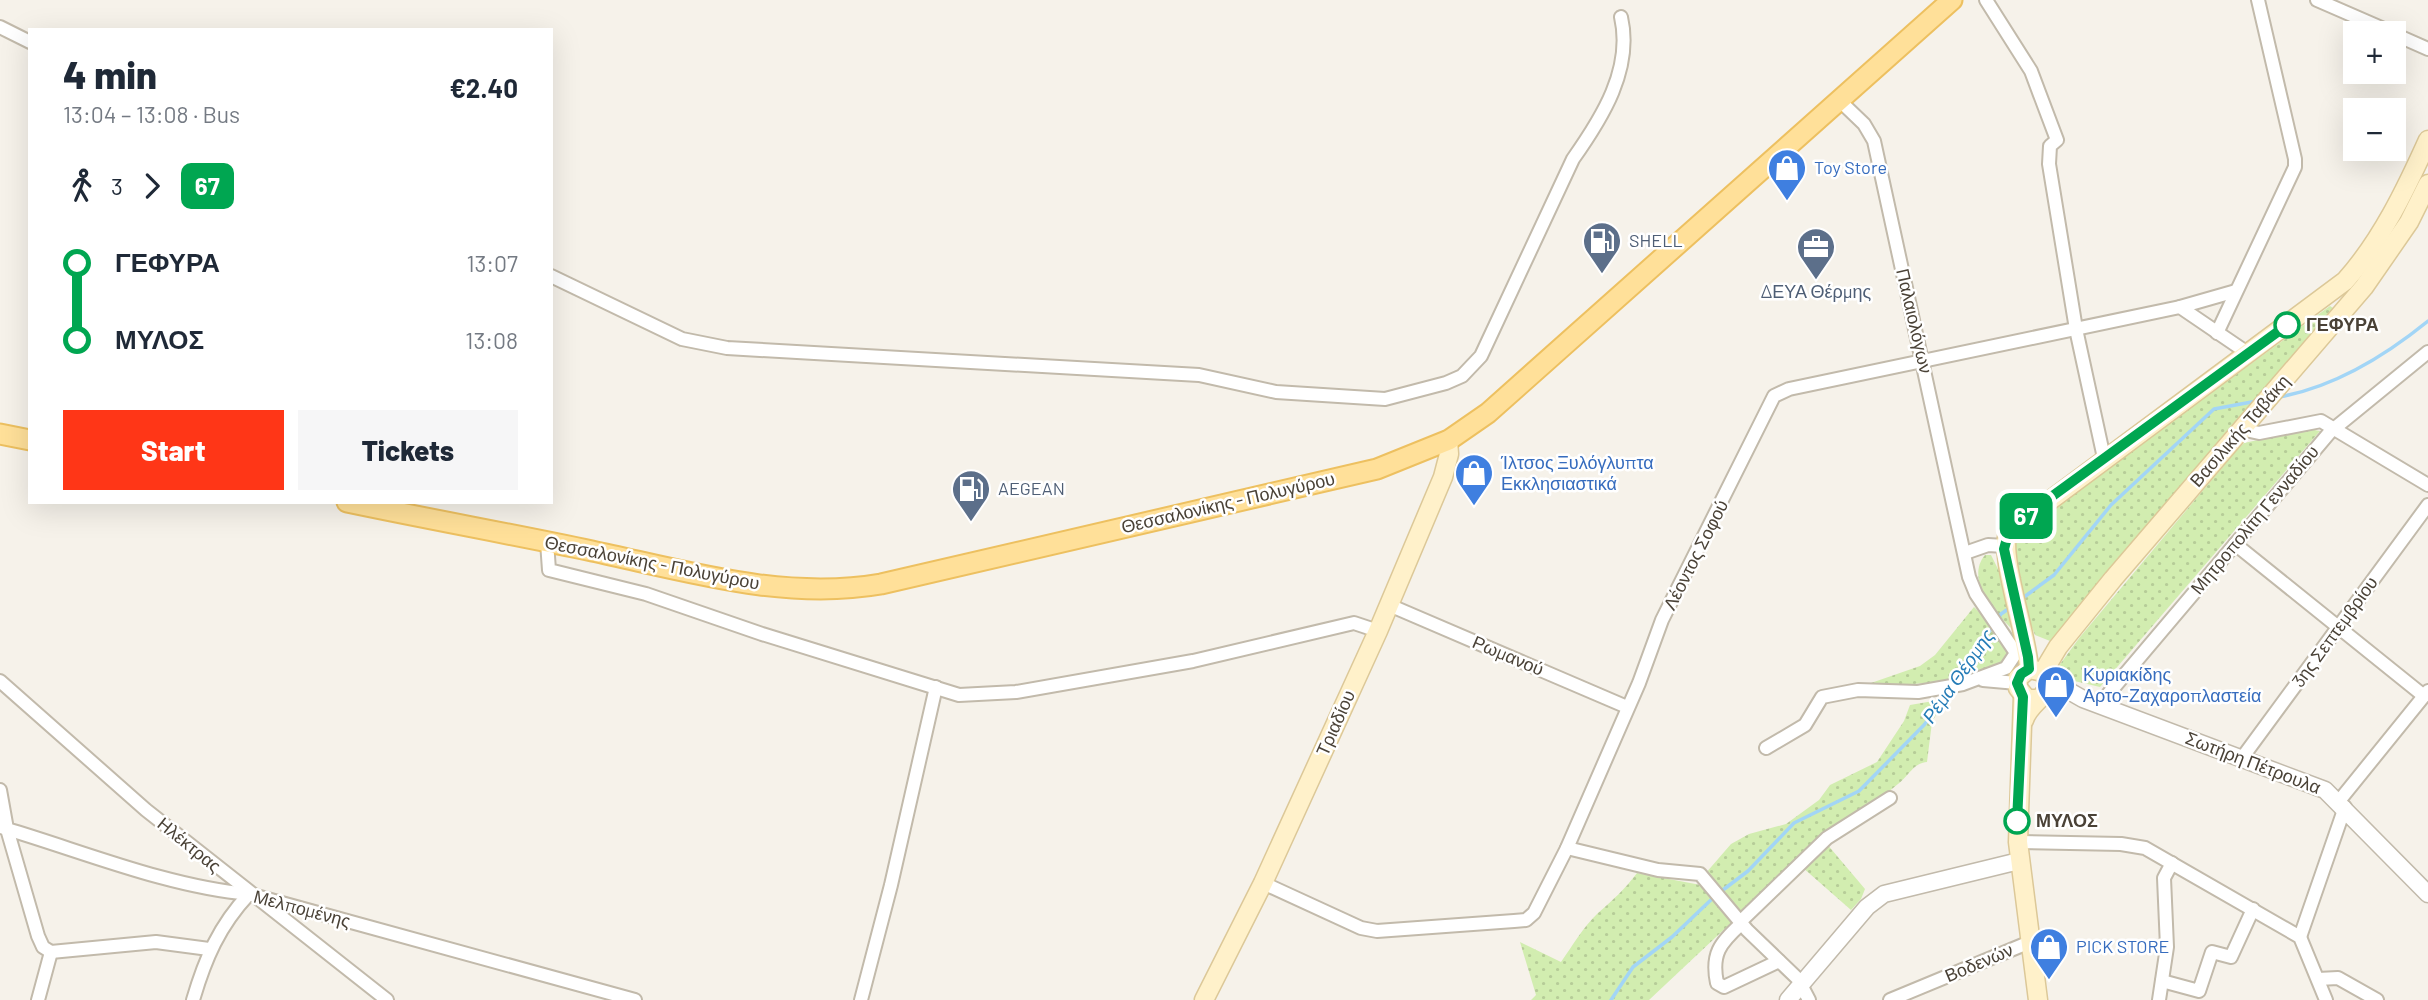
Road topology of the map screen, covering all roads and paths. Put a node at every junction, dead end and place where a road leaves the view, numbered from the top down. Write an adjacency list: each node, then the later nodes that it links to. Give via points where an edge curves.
1 (1952, 0): 11 (main road, Θεσσαλονίκης - Πολυγύρου)
2 (1986, 0): 18 (street, via 2031,71 2056,140 2050,146 2049,164)
3 (2258, 0): 16 (street, via 2295,167)
4 (2317, 0): 6 (street)
5 (1621, 17): 15 (street, via 1627,40 1609,100 1573,159 1481,356 1462,376 1385,399 1276,393 1199,375 727,348 682,339)
6 (2364, 21)
7 (0, 27): 8 (street)
8 (28, 40)
9 (2406, 40): 10 (street)
10 (2428, 49)
11 (1839, 100): 22 (street, Παλαιολόγων, via 1874,141); 27 (main road, Θεσσαλονίκης - Πολυγύρου, via 1488,413)
12 (2428, 140): 14 (main road, Βασιλικής Ταβάκη)
13 (2428, 184): 14 (main road, Βασιλικής Ταβάκη)
14 (2379, 252): 21 (main road, Βασιλικής Ταβάκη); 23 (main road, Βασιλικής Ταβάκη, via 2364,287)
15 (553, 277)
16 (2236, 291): 17 (street, Λέοντος Σοφού); 19 (street)
17 (2180, 307): 18 (street, Λέοντος Σοφού); 19 (street)
18 (2076, 328): 22 (street, Λέοντος Σοφού); 28 (street)
19 (2217, 333): 21 (street)
20 (2428, 352): 24 (street, Μητροπολίτη Γενναδίου)
21 (2249, 354): 28 (main road, Βασιλικής Ταβάκη)
22 (1923, 361): 35 (street, Παλαιολόγων); 45 (street, Λέοντος Σοφού, via 1774,396 1662,620)
23 (2245, 423): 24 (street, via 2259,433 2315,421); 41 (main road, Βασιλικής Ταβάκη)
24 (2336, 427): 29 (street); 33 (street, Μητροπολίτη Γενναδίου)
25 (0, 434): 26 (main road)
26 (28, 440)
27 (1448, 440): 32 (main road, Θεσσαλονίκης - Πολυγύρου, via 1359,473 852,589 782,588); 36 (main road, Τριαδίου, via 1443,477)
28 (2104, 458): 34 (main road, Βασιλικής Ταβάκη, via 2014,526)
29 (2428, 485)
30 (357, 504): 32 (main road, Θεσσαλονίκης - Πολυγύρου)
31 (2428, 505): 37 (street, 3ης Σεπτεμβρίου)
32 (547, 542): 42 (street, via 549,570 646,594)
33 (2235, 544): 37 (street); 44 (street, Μητροπολίτη Γενναδίου)
34 (2004, 546): 35 (street, via 1988,545); 41 (main road)
35 (1965, 553): 41 (street, Παλαιολόγων, via 1976,594)
36 (1389, 605): 38 (main road, Τριαδίου); 45 (street, Ρωμανού)
37 (2338, 627): 43 (street); 47 (street, 3ης Σεπτεμβρίου)
38 (1378, 631): 42 (street, via 1354,623 1193,661 1016,692 959,695); 56 (main road, Τριαδίου)
39 (0, 681): 57 (street, Ηλέκτρας)
40 (1969, 682): 41 (street); 41 (street); 46 (street, via 1918,692 1858,690 1822,697 1805,725)
41 (2032, 682): 44 (street, Σωτήρη Πέτρουλα); 52 (main road, via 2022,726)
42 (936, 687): 73 (street)
43 (2426, 694): 50 (street)
44 (2091, 702): 47 (street, Σωτήρη Πέτρουλα)
45 (1627, 707): 53 (street, Λέοντος Σοφού)
46 (1766, 748)
47 (2242, 758): 50 (street, Σωτήρη Πέτρουλα, via 2319,786)
48 (0, 790): 51 (street)
49 (1890, 798): 60 (street, via 1827,838)
50 (2342, 804): 58 (street, Σωτήρη Πέτρουλα); 61 (street)
51 (3, 828): 57 (street, Μελπομένης, via 225,892); 64 (street, via 38,936)
52 (2018, 842): 54 (main road); 55 (street, via 2122,844 2145,848)
53 (1567, 848): 56 (street, Λέοντος Σοφού, via 1526,920 1360,928); 60 (street, via 1658,870 1700,874)
54 (2019, 861): 62 (main road); 68 (street, via 1884,894)
55 (2172, 863): 59 (street); 67 (street, via 2164,878 2167,947)
56 (1263, 883): 74 (main road, Τριαδίου)
57 (249, 894): 63 (street); 71 (street, Ηλέκτρας); 72 (street, Μελπομένης)
58 (2428, 894)
59 (2253, 909): 61 (street); 67 (street, via 2231,957 2212,952 2199,991)
60 (1740, 923): 65 (street); 65 (street, via 1717,948 1717,983 1724,988)
61 (2300, 937): 66 (street)
62 (2030, 942): 77 (street, Βοδενών); 78 (main road)
63 (209, 949): 64 (street, via 156,942); 70 (street)
64 (51, 952): 69 (street)
65 (1779, 961): 68 (street)
66 (2318, 979): 80 (street); 81 (street, via 2338,978)
67 (2162, 981): 79 (street)
68 (1801, 982): 75 (street); 76 (street)
69 (38, 1000)
70 (193, 1000)
71 (387, 1000)
72 (635, 1000)
73 (861, 1000)
74 (1204, 1000)
75 (1788, 1000)
76 (1809, 1000)
77 (1890, 1000)
78 (2038, 1000)
79 (2159, 1000)
80 (2326, 1000)
81 (2377, 1000)

